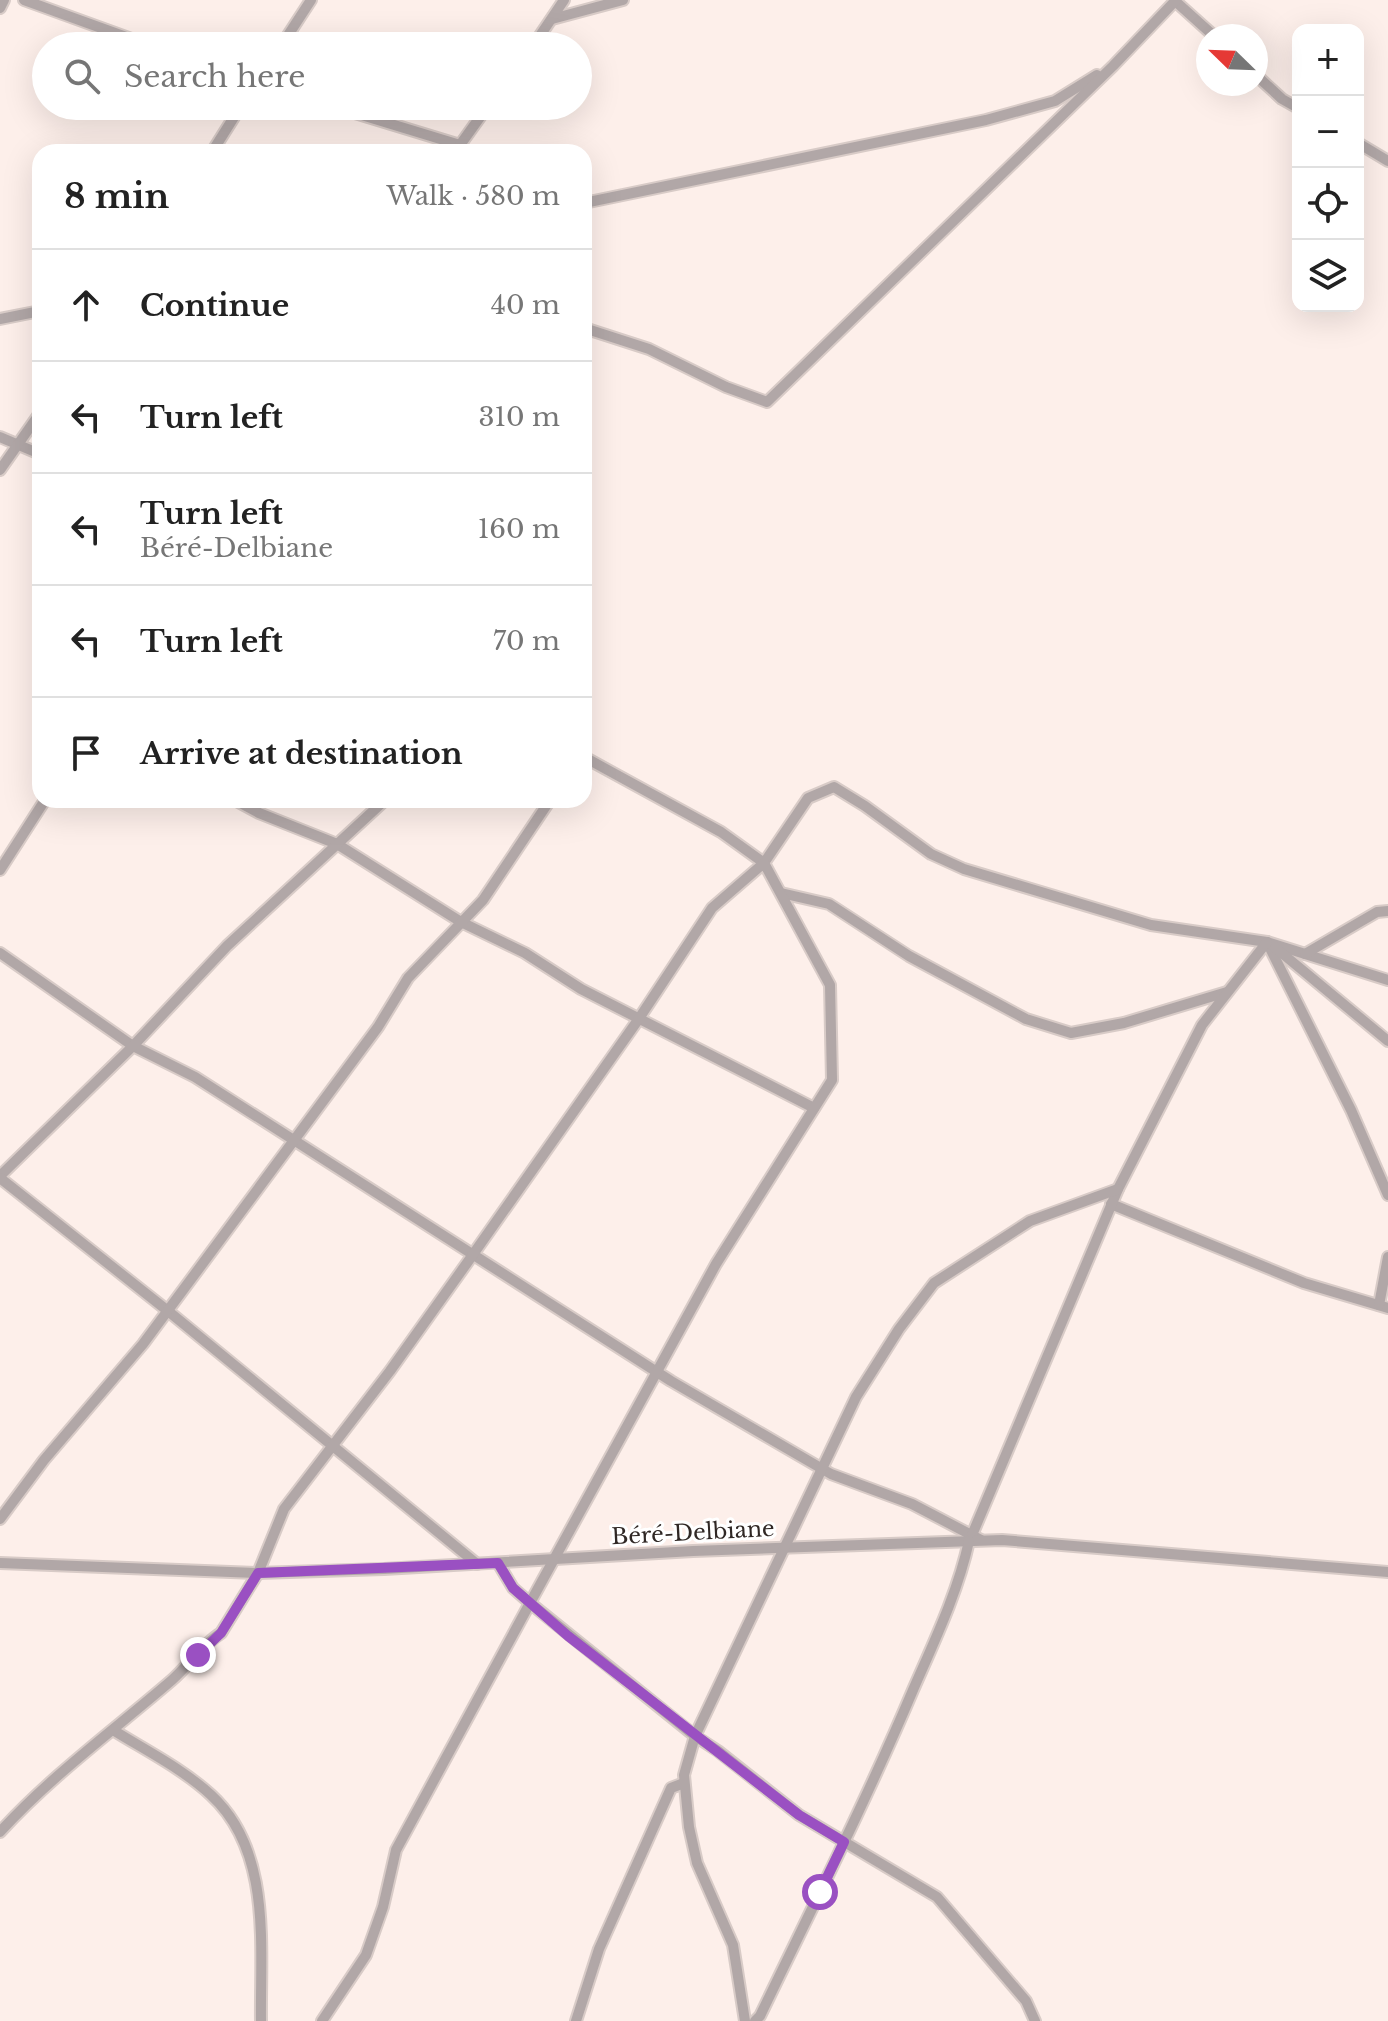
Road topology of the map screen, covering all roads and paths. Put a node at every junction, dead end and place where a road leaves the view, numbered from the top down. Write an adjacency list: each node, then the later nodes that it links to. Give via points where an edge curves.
1 (4, 0): 7 (street)
2 (24, 0): 10 (street)
3 (311, 0): 11 (street)
4 (564, 0): 8 (street)
5 (623, 0): 8 (street)
6 (1175, 0): 9 (street); 13 (street)
7 (0, 8)
8 (552, 19): 12 (street)
9 (1201, 24)
10 (112, 32)
11 (290, 32)
12 (543, 32)
13 (1113, 66): 24 (street, via 1055,101 986,120); 27 (street, via 767,402 649,349)
14 (1268, 86): 15 (street)
15 (1292, 105)
16 (232, 120): 19 (street)
17 (374, 120): 20 (street)
18 (478, 120): 21 (street)
19 (217, 144)
20 (446, 144)
21 (461, 144)
22 (1364, 147): 23 (street)
23 (1388, 161)
24 (592, 201)
25 (32, 313): 26 (street)
26 (0, 319)
27 (592, 331)
28 (32, 425): 30 (street)
29 (0, 437): 30 (street)
30 (18, 445): 31 (street); 32 (street)
31 (32, 451)
32 (0, 470)
33 (592, 761): 39 (street, via 721,832)
34 (40, 808): 40 (street)
35 (250, 808): 38 (street)
36 (376, 808): 38 (street)
37 (545, 808): 43 (street, via 483,900)
38 (337, 844): 43 (street); 51 (street, via 227,946)
39 (764, 863): 41 (street); 44 (street, via 808,798 834,787 931,854 964,869 1151,925); 49 (street, via 712,908)
40 (0, 870)
41 (781, 893): 48 (street, via 829,904 909,956 1026,1019 1071,1033); 52 (street, via 830,985 832,1080)
42 (1388, 911): 46 (street, via 1377,912)
43 (461, 922): 49 (street); 53 (street, via 408,978 378,1027)
44 (1267, 942): 46 (street); 48 (street); 50 (street); 56 (street)
45 (0, 953): 51 (street)
46 (1305, 954): 47 (street)
47 (1388, 980)
48 (1228, 992): 55 (street, via 1202,1025)
49 (638, 1020): 52 (street); 58 (street)
50 (1388, 1041)
51 (133, 1046): 53 (street, via 195,1077); 54 (street)
52 (814, 1108): 62 (street, via 716,1264)
53 (293, 1139): 58 (street); 61 (street)
54 (0, 1177): 61 (street)
55 (1118, 1189): 57 (street); 64 (street, via 1030,1221 934,1283 856,1397)
56 (1388, 1195)
57 (1111, 1204): 60 (street, via 1282,1274); 66 (street)
58 (473, 1254): 62 (street); 63 (street)
59 (1388, 1257): 60 (street)
60 (1384, 1307)
61 (168, 1311): 63 (street); 65 (street)
62 (657, 1372): 64 (street); 68 (street)
63 (331, 1445): 71 (street); 73 (street, via 284,1509)
64 (821, 1468): 66 (street, via 912,1504); 67 (street)
65 (0, 1519)
66 (970, 1538): 67 (street, Béré-Delbiane); 72 (street); 79 (street, via 935,1638)
67 (783, 1548): 68 (street, Béré-Delbiane); 76 (street)
68 (556, 1559): 70 (street, Béré-Delbiane); 74 (street)
69 (0, 1563): 73 (street, Béré-Delbiane)
70 (498, 1563): 71 (street, Béré-Delbiane); 74 (street)
71 (477, 1564): 73 (street, Béré-Delbiane)
72 (1388, 1572)
73 (258, 1573): 75 (street, via 221,1633)
74 (530, 1603): 76 (street); 81 (street, via 396,1850 366,1955)
75 (113, 1730): 78 (street); 80 (street, via 210,1794 238,1826 257,1887)
76 (695, 1736): 77 (street); 79 (street, via 799,1815)
77 (684, 1783): 82 (street, via 671,1788 599,1949); 83 (street, via 697,1863 733,1945)
78 (0, 1832)
79 (844, 1842): 84 (street); 85 (street, via 937,1897 1026,2001)
80 (259, 2019)
81 (322, 2021)
82 (576, 2021)
83 (745, 2021)
84 (755, 2021)
85 (1035, 2021)

